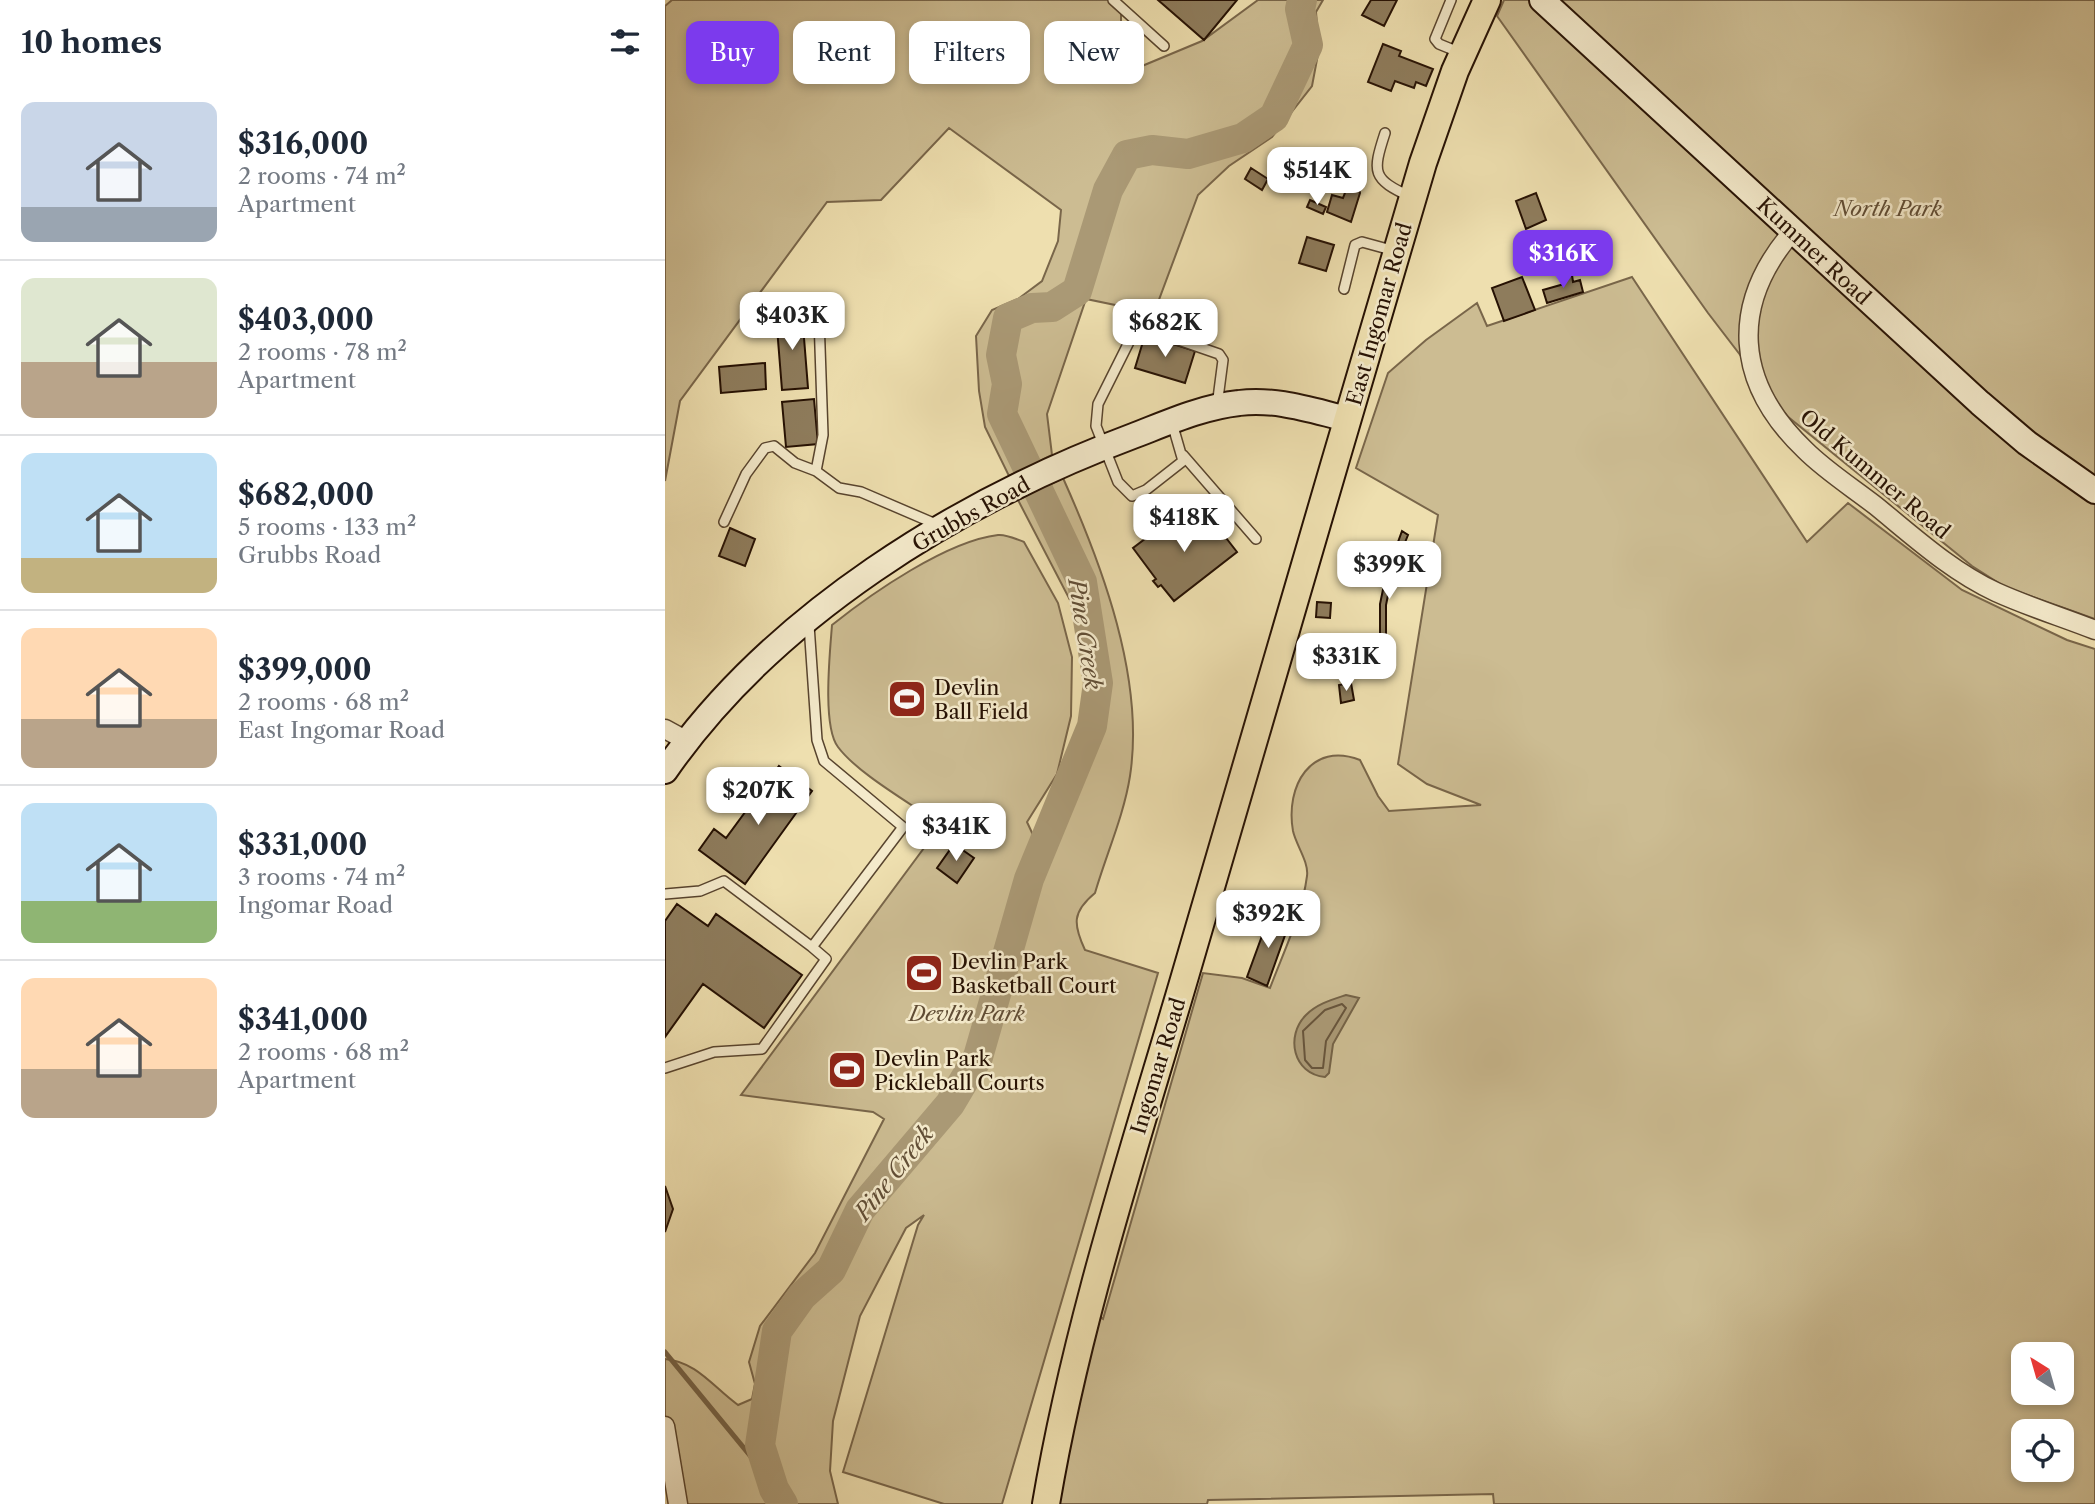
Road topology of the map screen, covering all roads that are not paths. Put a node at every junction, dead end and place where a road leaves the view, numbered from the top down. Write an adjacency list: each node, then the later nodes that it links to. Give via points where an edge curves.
1 (1113, 0): 5 (lane)
2 (1451, 0): 6 (lane, via 1435,39)
3 (1487, 0): 6 (main road, East Ingomar Road)
4 (1542, 0): 9 (street, Kummer Road)
5 (1164, 46)
6 (1462, 54): 8 (main road, East Ingomar Road)
7 (1385, 133): 8 (lane, via 1375,163 1378,177)
8 (1412, 198): 10 (main road, East Ingomar Road)
9 (1793, 231): 19 (street, Kummer Road, via 2004,424); 24 (street, Old Kummer Road, via 1763,272 1748,321 1752,369 1780,424 1807,452 1945,562 1996,592)
10 (1397, 251): 11 (lane, via 1362,242 1355,245); 14 (main road, East Ingomar Road)
11 (1343, 289)
12 (819, 318): 18 (lane, via 823,436)
13 (1217, 407): 14 (street, Grubbs Road, via 1264,402); 15 (street, Grubbs Road); 16 (lane, via 1223,360 1219,354 1142,327 1134,332 1098,404 1096,426)
14 (1348, 419): 25 (main road, East Ingomar Road)
15 (1172, 421): 16 (street, Grubbs Road); 17 (lane)
16 (1105, 446): 17 (lane, via 1118,482 1132,496 1181,464); 21 (street, Grubbs Road)
17 (1183, 455): 22 (lane)
18 (816, 471): 20 (lane, via 795,463 774,446 765,448 746,474); 21 (lane, via 839,488 861,492)
19 (2095, 491)
20 (725, 522)
21 (943, 527): 23 (street, Grubbs Road)
22 (1256, 539)
23 (808, 620): 27 (street, Grubbs Road, via 747,674); 30 (lane, via 817,740 824,761 903,827)
24 (2095, 630)
25 (1285, 632): 34 (main road, Ingomar Road, via 1092,1290 1060,1421)
26 (665, 729): 27 (street)
27 (687, 741): 28 (street, Grubbs Road)
28 (665, 771)
29 (665, 894): 30 (lane, via 700,891 724,881)
30 (812, 947): 31 (lane, via 826,959 762,1049 714,1052)
31 (665, 1069)
32 (665, 1426): 33 (street)
33 (678, 1504)
34 (1046, 1504)

